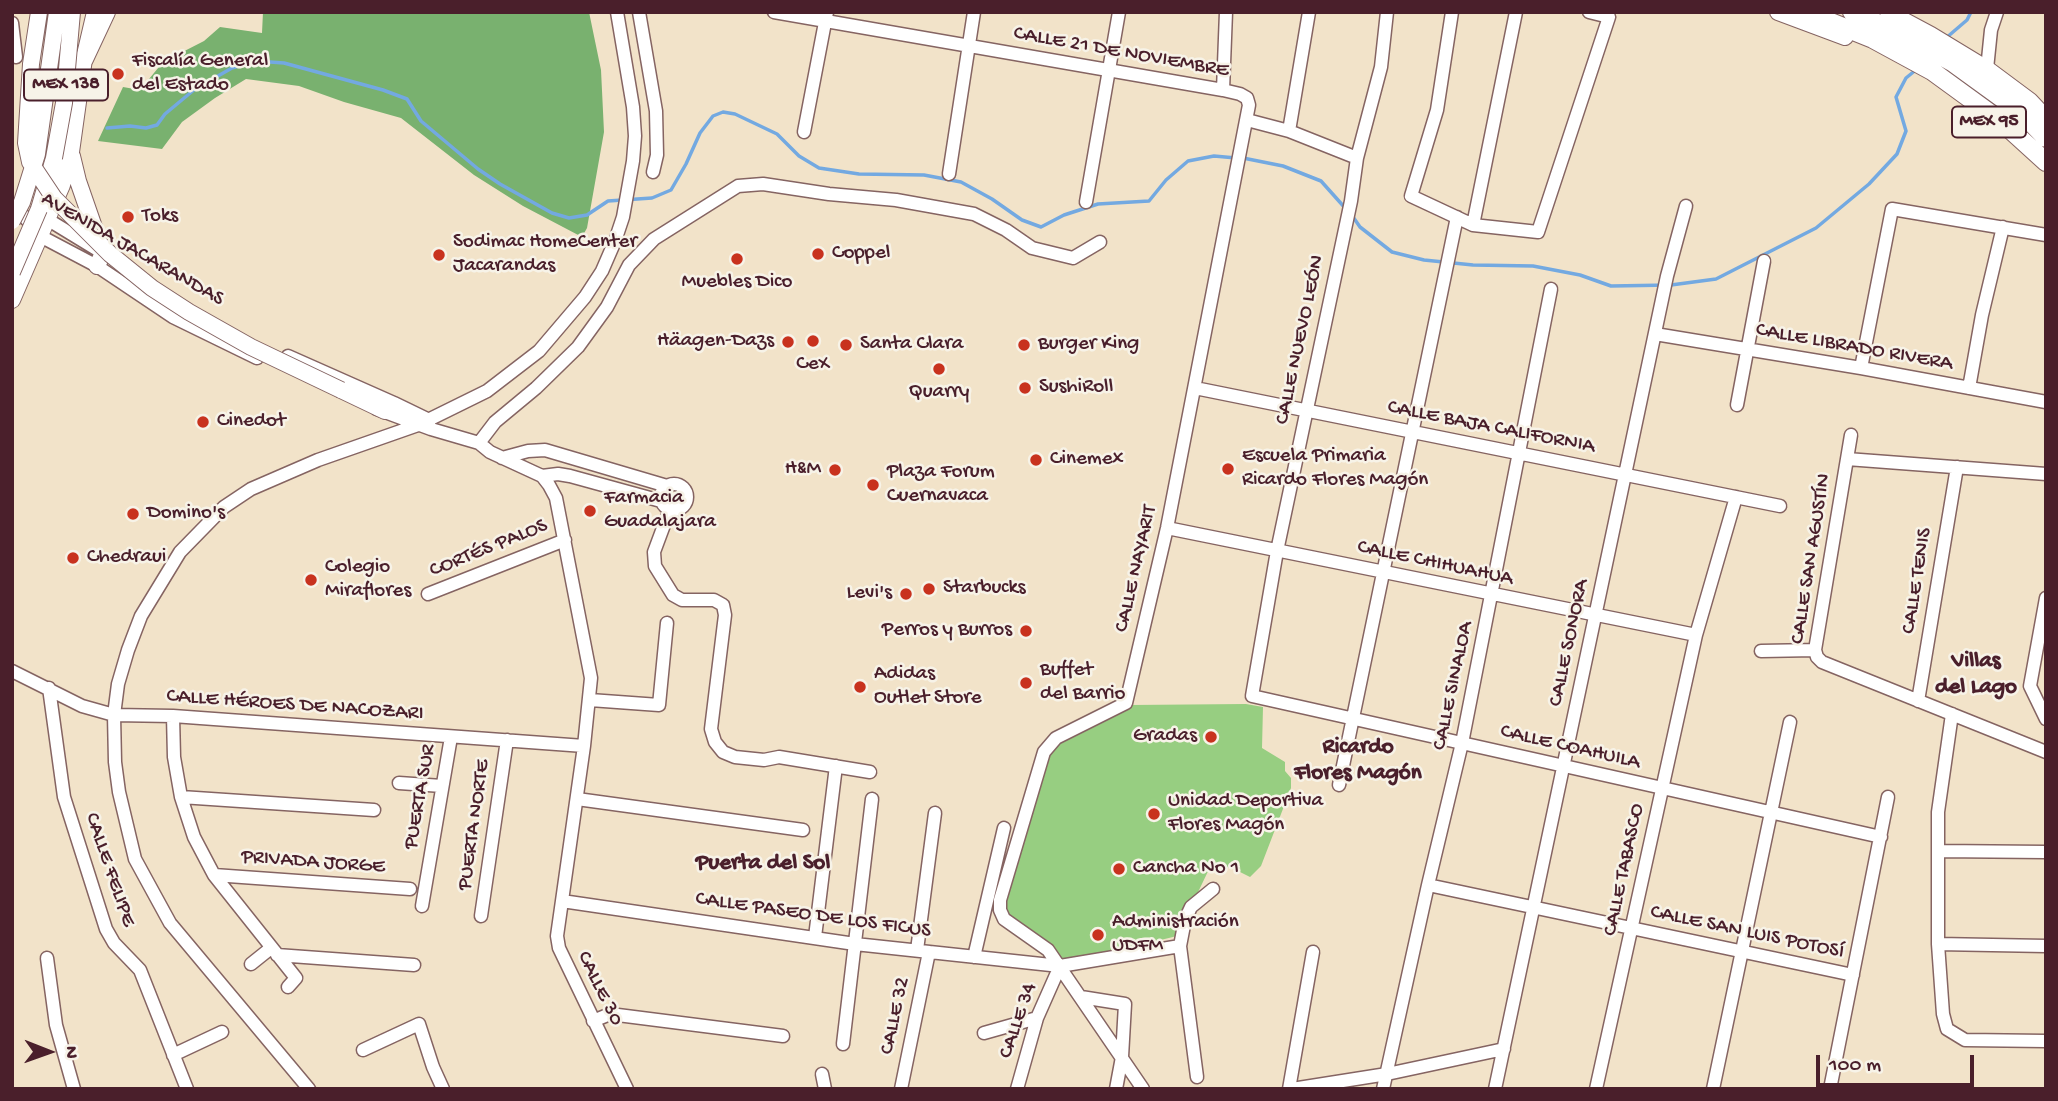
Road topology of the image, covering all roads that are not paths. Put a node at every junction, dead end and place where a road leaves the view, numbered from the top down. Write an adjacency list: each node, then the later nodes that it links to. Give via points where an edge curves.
1 (33, 12): 27 (main road, MEX 138)
2 (39, 12): 73 (main road, bridge, via 26,143 30,162 54,198 110,254 189,312)
3 (57, 12): 50 (main road, MEX 138, bridge, via 37,154 22,202)
4 (72, 12): 59 (main road, MEX 138, bridge, via 54,158 39,209)
5 (95, 12): 29 (main road, MEX 138)
6 (106, 12): 29 (highway)
7 (617, 12): 74 (street, via 635,136 623,217 602,271 539,351 487,391)
8 (639, 12): 44 (street, via 656,111)
9 (774, 12): 23 (street, CALLE 21 DE NOVIEMBRE)
10 (974, 12): 25 (street)
11 (1119, 12): 30 (street)
12 (1226, 12): 33 (street)
13 (1309, 12): 38 (street)
14 (1387, 12): 42 (street, CALLE NUEVO LEÓN, via 1381,67)
15 (1452, 12): 51 (street, via 1437,110 1411,196)
16 (1516, 12): 53 (street)
17 (1589, 12): 53 (street, via 1609,17 1538,232)
18 (1778, 12): 26 (main road, MEX 95, via 1869,46)
19 (1806, 12): 26 (highway, MEX 95, via 1873,39)
20 (1852, 12): 26 (highway, MEX 95, via 1892,30)
21 (1888, 12): 26 (main road, MEX 95)
22 (1997, 12): 31 (street)
23 (827, 17): 25 (street, CALLE 21 DE NOVIEMBRE); 39 (street)
24 (12, 23): 27 (street)
25 (969, 45): 30 (street, CALLE 21 DE NOVIEMBRE); 46 (street)
26 (1919, 51): 28 (highway, MEX 95); 32 (highway, MEX 95)
27 (20, 57): 29 (main road, via 57,76 74,72); 35 (main road, MEX 138)
28 (1956, 57): 31 (main road, MEX 95); 40 (highway, MEX 95)
29 (84, 59): 41 (main road, MEX 138)
30 (1110, 69): 33 (street, CALLE 21 DE NOVIEMBRE); 48 (street)
31 (1987, 69): 36 (main road, MEX 95)
32 (1930, 74): 43 (highway, MEX 95, via 2002,122); 45 (main road, MEX 95)
33 (1223, 90): 34 (street, CALLE 21 DE NOVIEMBRE, via 1247,98)
34 (1249, 105): 37 (street, CALLE NAYARIT)
35 (30, 112): 50 (main road, MEX 138, bridge); 50 (main road, via 37,132 34,157)
36 (2046, 118)
37 (1247, 120): 38 (street); 68 (street, CALLE NAYARIT)
38 (1289, 131): 42 (street)
39 (804, 132)
40 (2046, 138)
41 (71, 152): 47 (main road); 52 (main road, MEX 138, via 62,186)
42 (1357, 158): 72 (street, CALLE NUEVO LEÓN)
43 (2046, 162)
44 (653, 172)
45 (2046, 173)
46 (949, 174)
47 (83, 198): 52 (main road); 57 (main road)
48 (1086, 202)
49 (1686, 206): 65 (street, CALLE SONORA)
50 (15, 210): 52 (street, AVENIDA JACARANDAS)
51 (1457, 217): 53 (street); 75 (street)
52 (42, 225): 57 (street, AVENIDA JACARANDAS); 57 (street, AVENIDA JACARANDAS); 60 (main road); 63 (main road, MEX 138)
53 (1473, 225)
54 (2003, 227): 55 (street); 67 (street, via 1892,209); 69 (street)
55 (2046, 234)
56 (1100, 242): 77 (street, via 1073,258 1032,248 974,214 763,184 737,186 654,239 629,265 607,307 578,347 495,422)
57 (100, 259): 62 (street, AVENIDA JACARANDAS); 64 (street, AVENIDA JACARANDAS)
58 (1764, 261): 66 (street)
59 (12, 272)
60 (12, 283)
61 (1550, 289): 78 (street, CALLE SINALOA)
62 (171, 296): 64 (street); 74 (street, AVENIDA JACARANDAS, via 237,334)
63 (12, 300)
64 (162, 311): 73 (street, AVENIDA JACARANDAS, via 344,397)
65 (1655, 334): 66 (street, CALLE LIBRADO RIVERA); 83 (street, CALLE SONORA)
66 (1748, 349): 67 (street, CALLE LIBRADO RIVERA); 71 (street)
67 (1861, 368): 69 (street, CALLE LIBRADO RIVERA)
68 (1195, 388): 72 (street, CALLE BAJA CALIFORNIA); 89 (street, CALLE NAYARIT)
69 (1969, 388): 70 (street, CALLE LIBRADO RIVERA)
70 (2046, 402)
71 (1737, 405)
72 (1306, 410): 75 (street, CALLE BAJA CALIFORNIA); 91 (street, CALLE NUEVO LEÓN)
73 (385, 411): 74 (street, AVENIDA JACARANDAS)
74 (426, 425): 77 (street, AVENIDA JACARANDAS); 106 (street, via 318,460 251,489 200,529 180,552 141,616 118,684)
75 (1412, 432): 78 (street, CALLE BAJA CALIFORNIA); 92 (street)
76 (1851, 435): 80 (street)
77 (479, 443): 79 (street, AVENIDA JACARANDAS)
78 (1520, 454): 83 (street, CALLE BAJA CALIFORNIA); 94 (street, CALLE SINALOA)
79 (502, 458): 84 (street, AVENIDA JACARANDAS); 85 (street, via 545,450)
80 (1847, 459): 81 (street, CALLE SAN AGUSTÍN); 99 (street, CALLE SAN AGUSTÍN)
81 (1956, 467): 82 (street, CALLE SAN AGUSTÍN); 105 (street, CALLE TENIS)
82 (2046, 474)
83 (1625, 475): 86 (street, CALLE BAJA CALIFORNIA); 96 (street, CALLE SONORA)
84 (542, 476): 87 (street, via 570,476); 90 (street, CALLE 30, via 556,498)
85 (667, 486): 87 (street, via 662,493); 87 (street, via 680,486 687,496 680,508)
86 (1736, 497): 88 (street, CALLE BAJA CALIFORNIA); 98 (street, CALLE TABASCO)
87 (666, 505): 117 (street, via 655,566 673,595 723,605 711,729 715,742 735,757 779,757)
88 (1780, 506)
89 (1167, 528): 91 (street, CALLE CHIHUAHUA); 158 (street, CALLE NAYARIT, via 1126,703 1056,738 1044,752 1003,887 1000,910 1004,919 1048,950)
90 (565, 540): 93 (street, CORTÉS PALOS); 104 (street, CALLE 30, via 591,678)
91 (1277, 551): 92 (street, CALLE CHIHUAHUA); 103 (street, CALLE NUEVO LEÓN)
92 (1383, 572): 94 (street, CALLE CHIHUAHUA); 109 (street)
93 (428, 594)
94 (1492, 595): 96 (street, CALLE CHIHUAHUA); 114 (street, CALLE SINALOA)
95 (2046, 598): 110 (street, via 2030,686)
96 (1595, 616): 98 (street, CALLE CHIHUAHUA); 118 (street, CALLE SONORA)
97 (667, 623): 104 (street, via 659,705)
98 (1696, 635): 123 (street, CALLE TABASCO)
99 (1815, 650): 100 (street); 105 (street, CALLE SAN AGUSTÍN, via 1822,662)
100 (1761, 651)
101 (12, 671): 102 (street, CALLE HÉROES DE NACOZARI)
102 (49, 688): 106 (street, CALLE HÉROES DE NACOZARI, via 82,706); 171 (street, CALLE FELIPE, via 64,797 106,929 140,970)
103 (1252, 696): 109 (street, CALLE COAHUILA)
104 (590, 700): 115 (street, CALLE 30)
105 (1918, 701): 107 (street, CALLE SAN AGUSTÍN)
106 (114, 715): 108 (street, CALLE HÉROES DE NACOZARI); 178 (street, via 119,792 135,859 152,894 170,923)
107 (1952, 715): 116 (street, CALLE SAN AGUSTÍN); 134 (street, via 1938,812)
108 (173, 716): 112 (street, CALLE HÉROES DE NACOZARI); 124 (street)
109 (1352, 719): 114 (street, CALLE COAHUILA); 121 (street)
110 (2046, 719)
111 (1790, 722): 130 (street)
112 (451, 737): 113 (street, CALLE HÉROES DE NACOZARI); 122 (street, PUERTA SUR)
113 (507, 740): 115 (street, CALLE HÉROES DE NACOZARI); 143 (street, PUERTA NORTE)
114 (1462, 743): 118 (street, CALLE COAHUILA); 137 (street, CALLE SINALOA)
115 (584, 746): 126 (street, CALLE 30)
116 (2046, 752)
117 (836, 766): 119 (street); 145 (street)
118 (1564, 766): 123 (street, CALLE COAHUILA); 142 (street, CALLE SONORA)
119 (870, 772)
120 (399, 783): 122 (street)
121 (1339, 785)
122 (442, 786): 141 (street, PUERTA SUR)
123 (1662, 788): 130 (street, CALLE COAHUILA); 144 (street, CALLE TABASCO)
124 (181, 797): 128 (street); 136 (street, via 194,837)
125 (1888, 797): 133 (street)
126 (577, 799): 132 (street); 140 (street, CALLE 30)
127 (872, 799): 146 (street)
128 (374, 810)
129 (935, 813): 150 (street, CALLE 32)
130 (1771, 813): 133 (street, CALLE COAHUILA); 151 (street)
131 (1004, 828): 154 (street)
132 (803, 830)
133 (1881, 837): 159 (street)
134 (1938, 851): 135 (street); 147 (street)
135 (2046, 852)
136 (214, 875): 138 (street, PRIVADA JORGE); 152 (street)
137 (1428, 885): 142 (street, CALLE SAN LUIS POTOSÍ); 174 (street, CALLE SINALOA)
138 (410, 889)
139 (1213, 889): 148 (street, via 1191,907)
140 (562, 901): 145 (street, CALLE PASEO DE LOS FICUS); 163 (street, CALLE 30, via 559,948)
141 (422, 906)
142 (1534, 907): 144 (street, CALLE SAN LUIS POTOSÍ); 169 (street, CALLE SONORA)
143 (481, 916)
144 (1632, 928): 151 (street, CALLE SAN LUIS POTOSÍ); 189 (street, CALLE TABASCO)
145 (815, 937): 146 (street, CALLE PASEO DE LOS FICUS)
146 (855, 944): 150 (street, CALLE PASEO DE LOS FICUS); 168 (street)
147 (1938, 944): 149 (street); 167 (street, via 1947,1029 1965,1040)
148 (1180, 946): 158 (street, CALLE PASEO DE LOS FICUS); 175 (street)
149 (2046, 946)
150 (923, 951): 154 (street, CALLE PASEO DE LOS FICUS); 182 (street, CALLE 32)
151 (1742, 951): 159 (street, CALLE SAN LUIS POTOSÍ); 190 (street)
152 (274, 952): 156 (street); 157 (street); 160 (street, via 296,978)
153 (1313, 952): 186 (street)
154 (974, 957): 158 (street, CALLE PASEO DE LOS FICUS)
155 (47, 958): 176 (street, via 56,1025)
156 (251, 964)
157 (414, 965)
158 (1060, 966): 161 (street); 162 (street, CALLE 34)
159 (1853, 975): 191 (street)
160 (288, 987)
161 (1082, 997): 172 (street); 172 (street, via 1125,1004)
162 (1037, 1018): 165 (street); 183 (street, CALLE 34)
163 (593, 1021): 166 (street, via 610,1014); 180 (street, CALLE 30)
164 (222, 1032): 171 (street)
165 (984, 1033)
166 (783, 1036)
167 (2046, 1041)
168 (843, 1044)
169 (1504, 1049): 174 (street); 188 (street, CALLE SONORA)
170 (363, 1050): 179 (street, via 419,1024)
171 (173, 1055): 177 (street, CALLE FELIPE)
172 (1122, 1057): 184 (street); 185 (street)
173 (822, 1074): 181 (street)
174 (1387, 1074): 186 (street); 187 (street, CALLE SINALOA)
175 (1197, 1077)
176 (74, 1089)
177 (187, 1089)
178 (309, 1089)
179 (443, 1089)
180 (627, 1089)
181 (825, 1089)
182 (901, 1089)
183 (1017, 1089)
184 (1116, 1089)
185 (1143, 1089)
186 (1291, 1089)
187 (1384, 1089)
188 (1495, 1089)
189 (1596, 1089)
190 (1713, 1089)
191 (1830, 1089)

